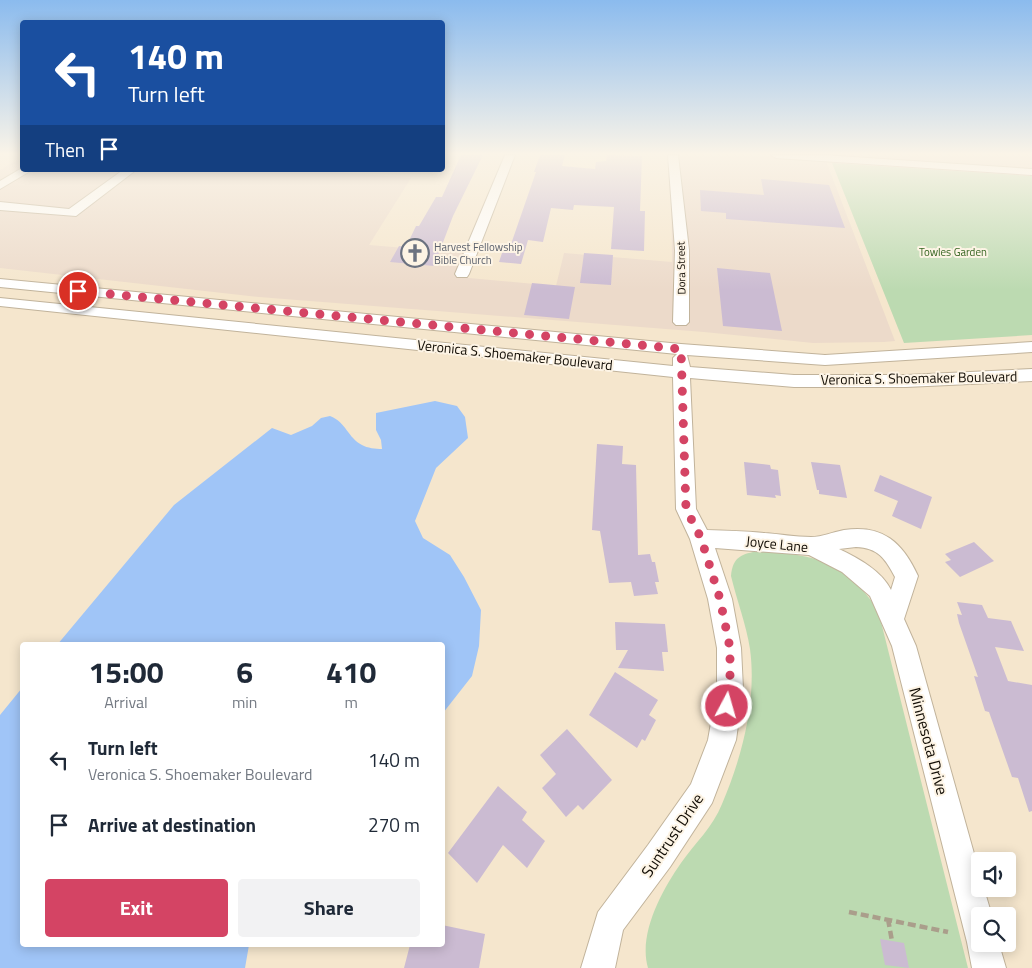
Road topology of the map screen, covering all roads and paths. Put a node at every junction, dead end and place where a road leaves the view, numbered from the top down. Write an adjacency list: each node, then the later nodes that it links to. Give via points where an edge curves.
1 (89, 200): 4 (street, via 72,213)
2 (492, 200): 5 (street)
3 (677, 200): 8 (street, Dora Street, via 682,250)
4 (0, 206)
5 (462, 274)
6 (0, 283): 10 (street, Veronica S. Shoemaker Boulevard)
7 (0, 302): 10 (street, Veronica S. Shoemaker Boulevard)
8 (681, 322)
9 (1032, 347): 10 (street, Veronica S. Shoemaker Boulevard, via 826,360)
10 (681, 360): 11 (street, Veronica S. Shoemaker Boulevard, via 794,381 906,381); 12 (street, Suntrust Drive, via 686,509)
11 (1032, 375)
12 (701, 538): 13 (street, Joyce Lane); 22 (street, Suntrust Drive, via 720,599 730,648 730,689 722,740 702,793 609,923)
13 (812, 546): 14 (street, Joyce Lane); 15 (street, via 857,536 881,541 899,559 907,576)
14 (850, 565): 15 (street, Minnesota Drive, via 879,589)
15 (892, 618): 16 (street, Minnesota Drive, via 904,646)
16 (973, 907)
17 (849, 912): 18 (path)
18 (888, 919): 19 (path); 20 (path)
19 (948, 932)
20 (892, 941)
21 (985, 952): 23 (street)
22 (598, 968)
23 (989, 968)

